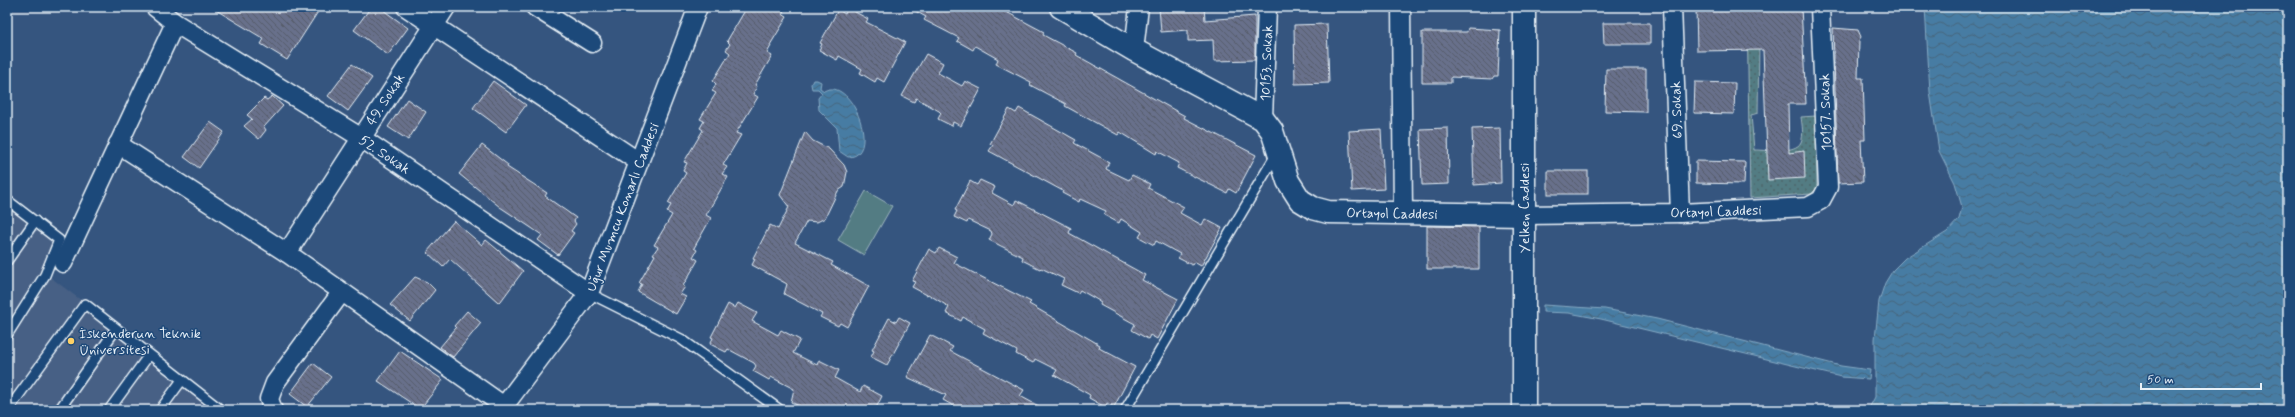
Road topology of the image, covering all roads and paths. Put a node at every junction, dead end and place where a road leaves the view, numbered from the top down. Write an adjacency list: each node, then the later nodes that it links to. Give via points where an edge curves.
1 (154, 7): 13 (street, 52. Sokak)
2 (406, 7): 14 (street)
3 (446, 7): 14 (street, 49. Sokak)
4 (535, 7): 15 (street)
5 (698, 7): 21 (street, Uğur Mumcu Konarlı Caddesi)
6 (1061, 7): 16 (street, Ortayol Caddesi)
7 (1138, 7): 16 (street)
8 (1267, 7): 17 (street, 10153. Sokak)
9 (1401, 7): 24 (street)
10 (1524, 7): 26 (street, Yelken Caddesi)
11 (1672, 7): 25 (street, 69. Sokak)
12 (1820, 7): 23 (street, 10157. Sokak, via 1828,187 1821,200)
13 (175, 23): 18 (street, 52. Sokak); 19 (street)
14 (434, 24): 18 (street, 49. Sokak); 21 (street)
15 (592, 43)
16 (1134, 50): 17 (street, Ortayol Caddesi)
17 (1263, 119): 20 (street, Ortayol Caddesi)
18 (360, 137): 28 (street, 49. Sokak); 32 (street, 52. Sokak)
19 (118, 144): 28 (street); 30 (street)
20 (1280, 149): 24 (street, Ortayol Caddesi, via 1288,181 1300,200 1313,208 1328,212); 45 (lane)
21 (639, 162): 32 (street, Uğur Mumcu Konarlı Caddesi)
22 (7, 200): 27 (lane)
23 (1808, 207): 25 (street, Ortayol Caddesi)
24 (1403, 213): 26 (street, Ortayol Caddesi)
25 (1680, 213): 26 (street, Ortayol Caddesi)
26 (1524, 215): 46 (street, Yelken Caddesi)
27 (35, 221): 29 (lane); 34 (lane, via 59,240 45,275)
28 (287, 253): 31 (street)
29 (7, 261)
30 (63, 262)
31 (341, 293): 37 (street); 43 (street, via 275,383 269,399)
32 (589, 293): 37 (street, Uğur Mumcu Konarlı Caddesi); 44 (lane, via 681,339)
33 (116, 329): 35 (lane); 38 (lane, via 85,304); 39 (lane)
34 (7, 335)
35 (149, 355): 36 (lane); 40 (lane)
36 (182, 380): 41 (lane); 42 (lane)
37 (502, 408)
38 (8, 410)
39 (59, 410)
40 (109, 410)
41 (160, 410)
42 (221, 410)
43 (273, 410)
44 (780, 410)
45 (1126, 410)
46 (1524, 410)

